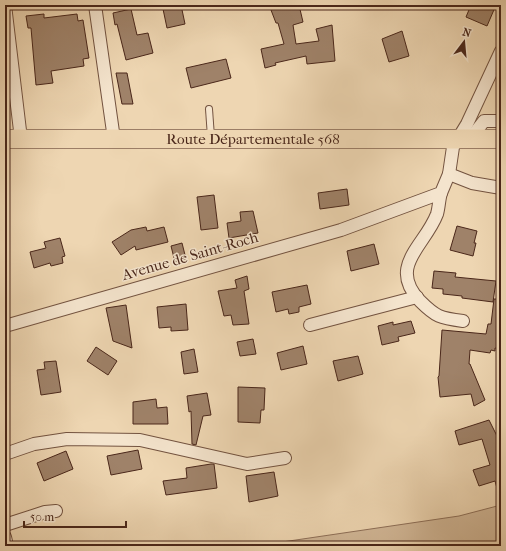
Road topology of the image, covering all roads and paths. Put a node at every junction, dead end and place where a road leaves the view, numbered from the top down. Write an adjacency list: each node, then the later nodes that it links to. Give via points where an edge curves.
1 (5, 5): 7 (street)
2 (95, 5): 8 (street)
3 (501, 51): 6 (street)
4 (208, 109): 9 (lane)
5 (501, 121): 6 (street, via 484,121)
6 (463, 138): 9 (main road, Route Départementale 568); 10 (main road, Route Départementale 568); 11 (street, via 453,147)
7 (13, 139): 8 (main road, Route Départementale 568)
8 (114, 139): 9 (main road, Route Départementale 568)
9 (211, 139)
10 (501, 139)
11 (449, 174): 12 (street, via 472,183); 13 (street)
12 (501, 188)
13 (441, 193): 14 (street, via 437,214 406,271 406,281); 17 (street, Avenue de Saint-Roch, via 341,230)
14 (417, 297): 15 (street, via 440,318); 16 (street)
15 (463, 321)
16 (310, 325)
17 (5, 326)
18 (5, 454): 19 (street, via 34,444 67,439 140,440 247,464)
19 (285, 458)
20 (56, 511): 21 (street)
21 (5, 525)
22 (5, 537): 23 (street)
23 (7, 546)

